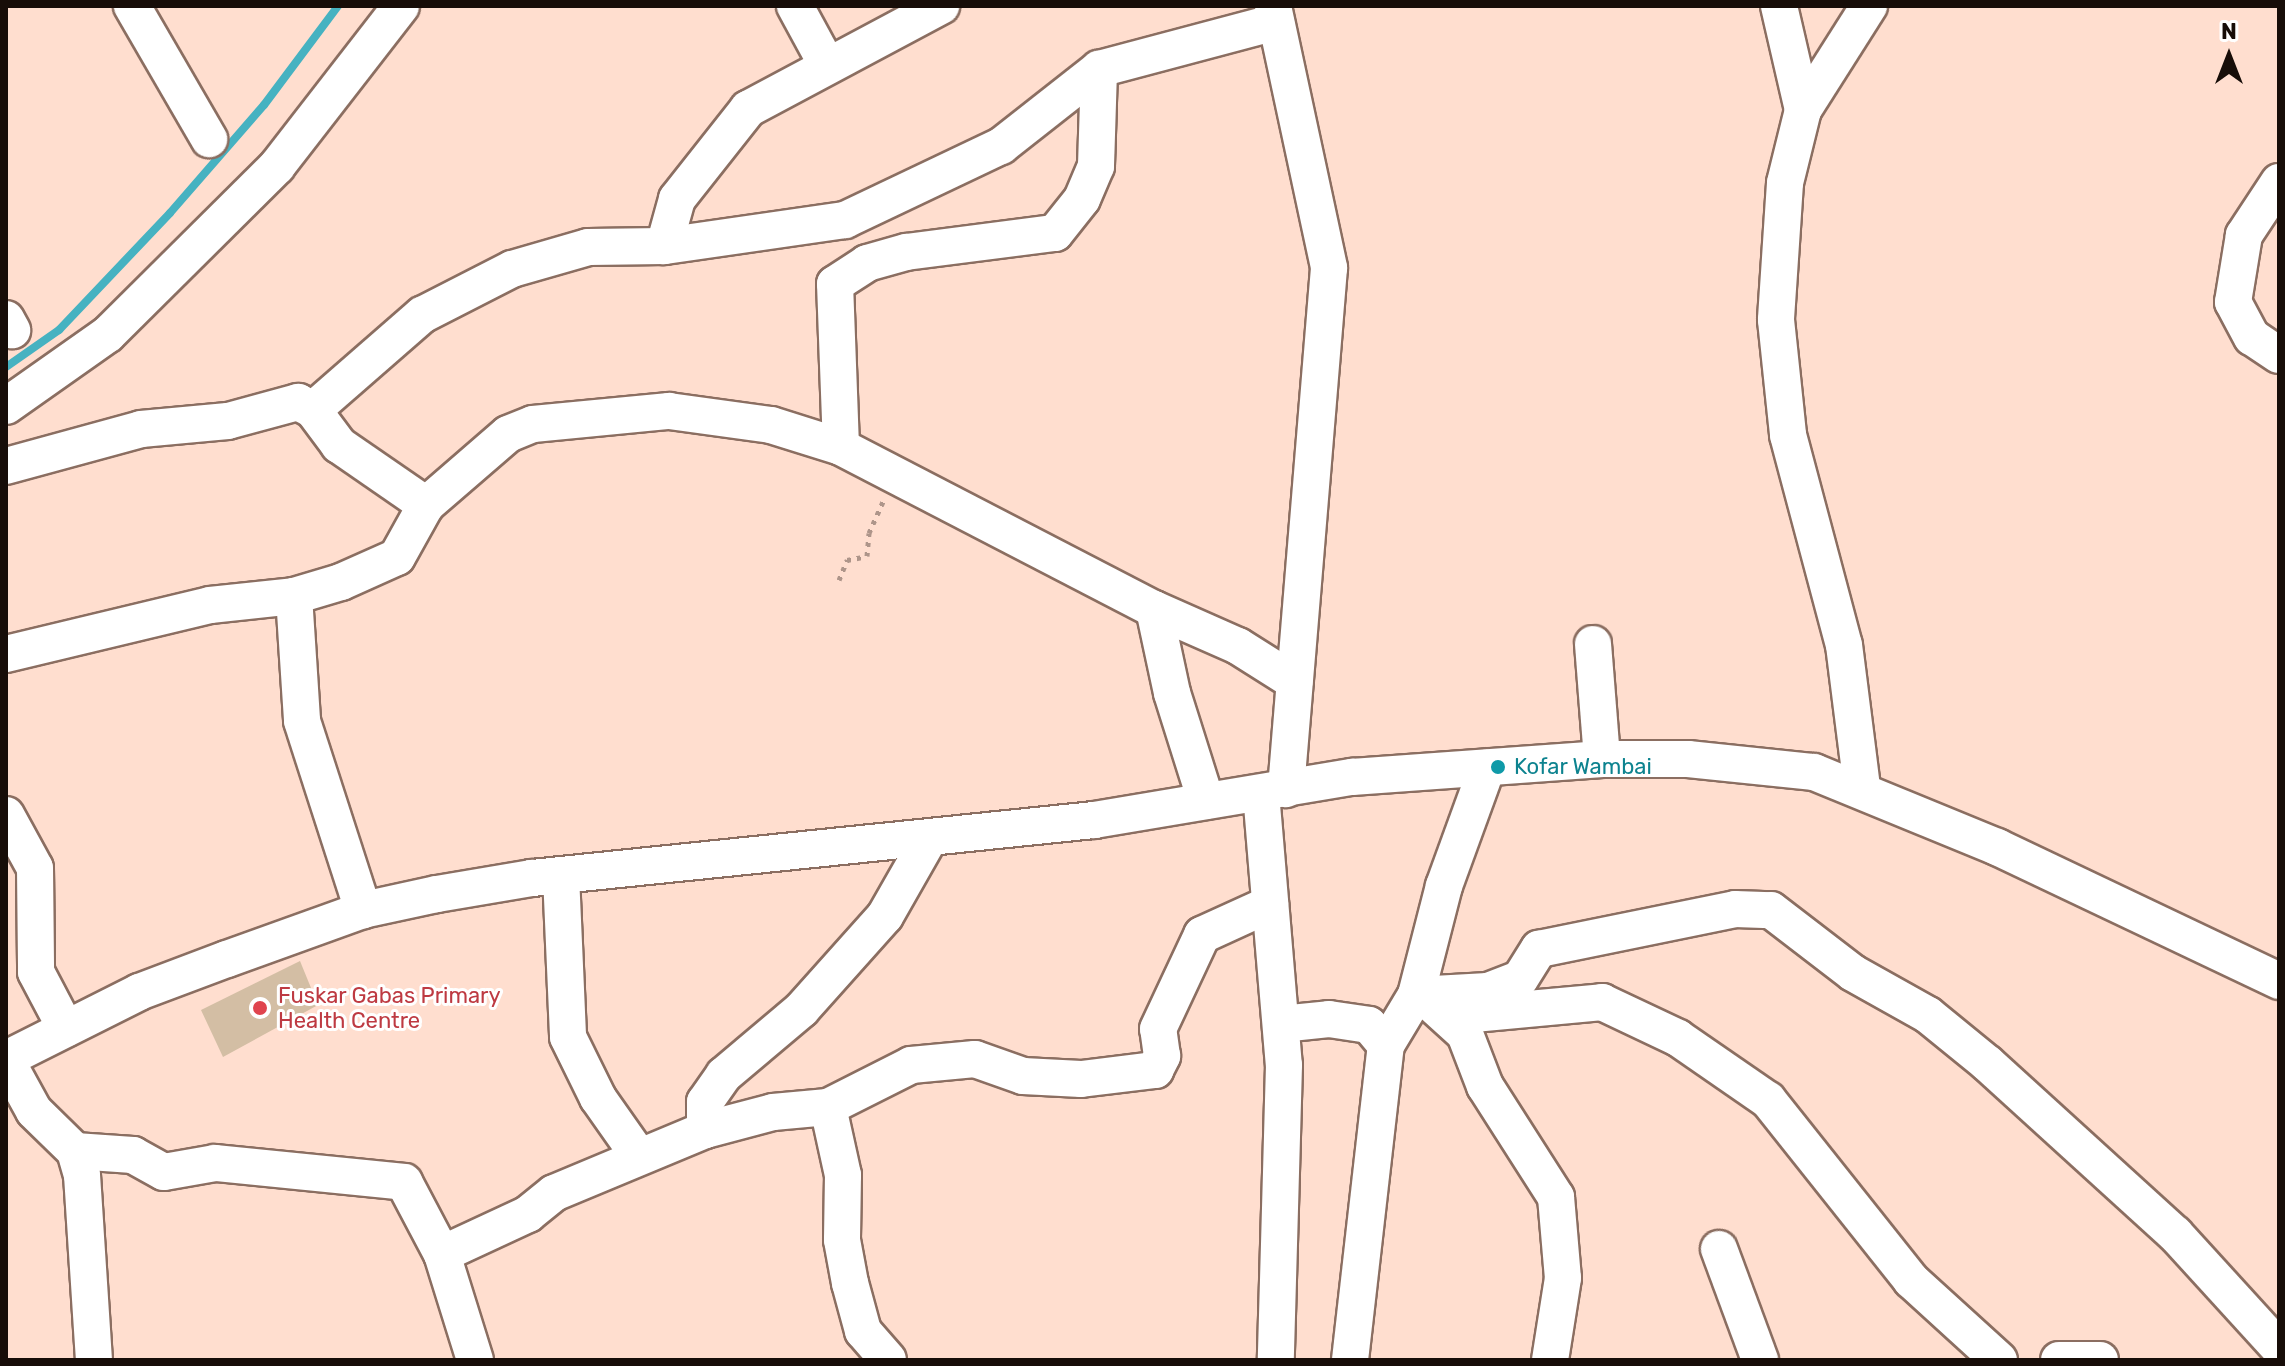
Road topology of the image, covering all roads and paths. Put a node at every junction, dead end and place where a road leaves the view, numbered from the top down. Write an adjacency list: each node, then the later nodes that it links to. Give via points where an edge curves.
1 (132, 6): 12 (street)
2 (401, 6): 16 (street, via 277,166 108,334)
3 (795, 6): 9 (street)
4 (1779, 6): 11 (street)
5 (1869, 6): 11 (street)
6 (921, 10): 9 (street)
7 (1274, 14): 8 (street); 27 (street, via 1329,268)
8 (1203, 21): 10 (street)
9 (826, 63): 14 (street, via 748,109 677,199)
10 (1099, 69): 14 (street, via 1001,146 887,205 845,220); 18 (street, via 1096,166 1082,199 1055,233 906,252 867,263 835,284)
11 (1803, 110): 30 (street, via 1785,183 1776,320 1788,435 1844,645)
12 (209, 139)
13 (2279, 182): 15 (street, via 2244,235 2233,302 2252,337)
14 (664, 246): 17 (street, via 588,247 512,269 422,315)
15 (2279, 355)
16 (6, 406)
17 (313, 410): 19 (street, via 292,402 242,419 141,429); 21 (street, via 339,445)
18 (841, 447): 20 (street); 21 (street, via 771,425 669,411 533,424 508,434)
19 (6, 466)
20 (897, 471): 22 (path, via 869,533 867,556 847,560); 24 (street)
21 (426, 505): 23 (street, via 408,544 386,565)
22 (839, 580)
23 (294, 596): 26 (street, via 210,605); 37 (street, via 302,721)
24 (1154, 609): 27 (street, via 1238,646); 32 (street)
25 (1593, 644): 28 (street)
26 (6, 654)
27 (1295, 682): 31 (street)
28 (1602, 759): 29 (street); 30 (street, via 1688,759 1814,772)
29 (1487, 768): 31 (street); 39 (street, via 1444,886)
30 (1862, 788): 38 (street)
31 (1273, 791): 32 (street); 36 (street)
32 (1206, 801): 34 (street)
33 (6, 815): 42 (street, via 35,868 36,972)
34 (930, 837): 35 (street); 47 (street, via 885,916 801,1010 724,1075 705,1102)
35 (561, 875): 37 (street); 49 (street, via 568,1037)
36 (1270, 904): 41 (street); 45 (street, via 1202,935 1158,1029 1162,1056 1155,1070 1129,1078 1081,1079 1023,1076 975,1059 911,1065)
37 (363, 910): 42 (street, via 139,992)
38 (2278, 978)
39 (1416, 995): 40 (street); 43 (street); 52 (street, via 1488,991 1520,979 1539,949 1735,909 1771,910 1853,973 1928,1015 1988,1064 2175,1234)
40 (1451, 1016): 53 (street, via 1602,1002 1678,1038 1768,1100 1911,1280); 59 (street, via 1465,1034 1485,1086 1556,1197 1563,1278)
41 (1281, 1024): 43 (street, via 1329,1019 1369,1025); 57 (street)
42 (66, 1029): 44 (street)
43 (1386, 1045): 58 (street)
44 (6, 1059): 46 (street)
45 (828, 1107): 47 (street, via 773,1112); 56 (street, via 843,1175 842,1240 850,1283 863,1331)
46 (20, 1119): 48 (street)
47 (705, 1130): 49 (street)
48 (75, 1151): 51 (street, via 133,1155 164,1172 215,1163 397,1179); 54 (street, via 87,1219)
49 (638, 1155): 51 (street)
50 (1719, 1249): 60 (street)
51 (442, 1254): 55 (street)
52 (2279, 1348)
53 (1977, 1352)
54 (94, 1360)
55 (475, 1360)
56 (888, 1360)
57 (1276, 1360)
58 (1350, 1360)
59 (1550, 1360)
60 (1760, 1360)
61 (2059, 1360): 62 (street)
62 (2100, 1360)

